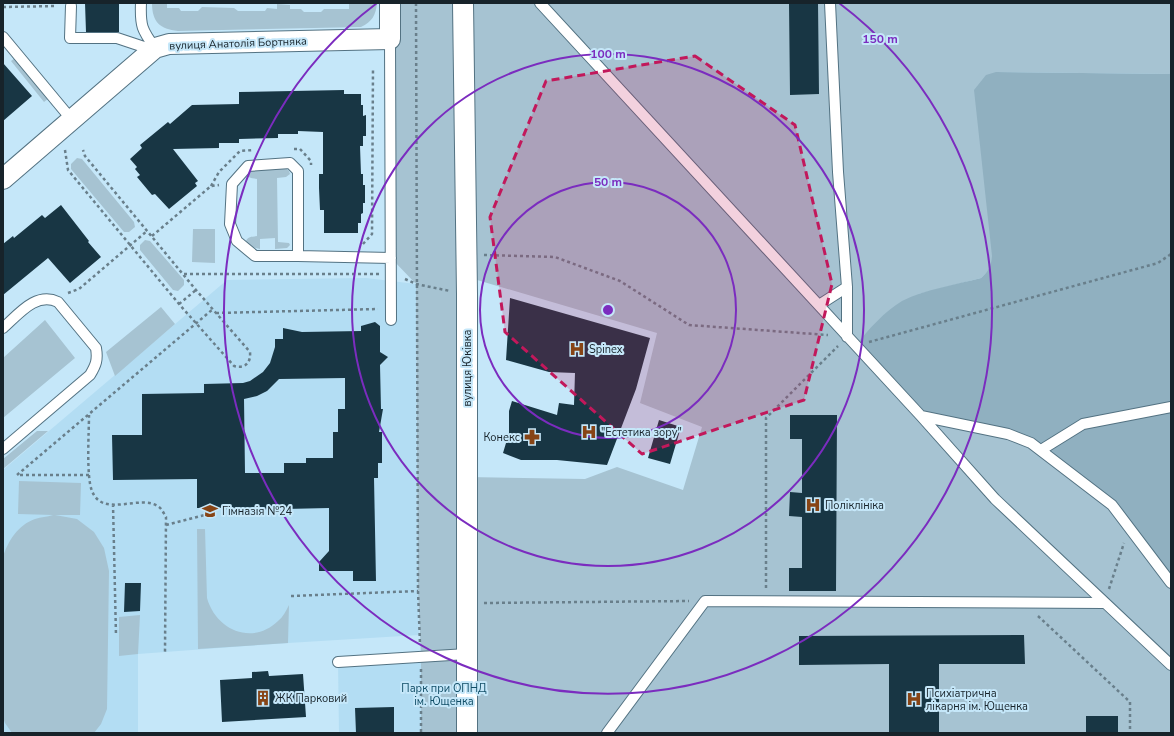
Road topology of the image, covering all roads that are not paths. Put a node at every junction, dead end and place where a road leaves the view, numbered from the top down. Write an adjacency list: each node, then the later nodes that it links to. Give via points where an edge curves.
1 (141, 3): 9 (lane, via 140,22)
2 (390, 3): 8 (street)
3 (463, 3): 25 (street, вулиця Юківка, via 467,294)
4 (540, 3): 15 (lane)
5 (830, 3): 14 (lane, via 838,172)
6 (70, 6): 9 (lane, via 70,38 117,38)
7 (3, 37): 10 (lane)
8 (390, 39): 9 (street, вулиця Анатолія Бортняка, via 168,44); 13 (lane)
9 (154, 49): 10 (street, вулиця Анатолія Бортняка)
10 (67, 124): 11 (street, вулиця Анатолія Бортняка)
11 (3, 179)
12 (298, 256): 12 (lane, via 298,171 290,163 248,166 232,184 230,224 237,241 255,256); 13 (lane)
13 (391, 258): 16 (lane)
14 (847, 287): 15 (lane); 18 (lane)
15 (819, 305): 18 (lane)
16 (391, 320)
17 (3, 328): 21 (lane, via 34,302 50,298 58,302 96,348 98,358 90,374)
18 (848, 337): 20 (lane)
19 (1171, 407): 22 (lane, via 1083,424)
20 (921, 416): 22 (lane, via 1008,434); 24 (lane, via 995,499)
21 (3, 449)
22 (1041, 450): 23 (lane, via 1112,505)
23 (1171, 584)
24 (1104, 603): 26 (lane); 30 (lane, via 705,601)
25 (467, 654): 27 (lane); 29 (street, вулиця Юківка)
26 (1167, 654): 28 (lane)
27 (338, 662)
28 (1171, 665)
29 (467, 733)
30 (607, 733)

